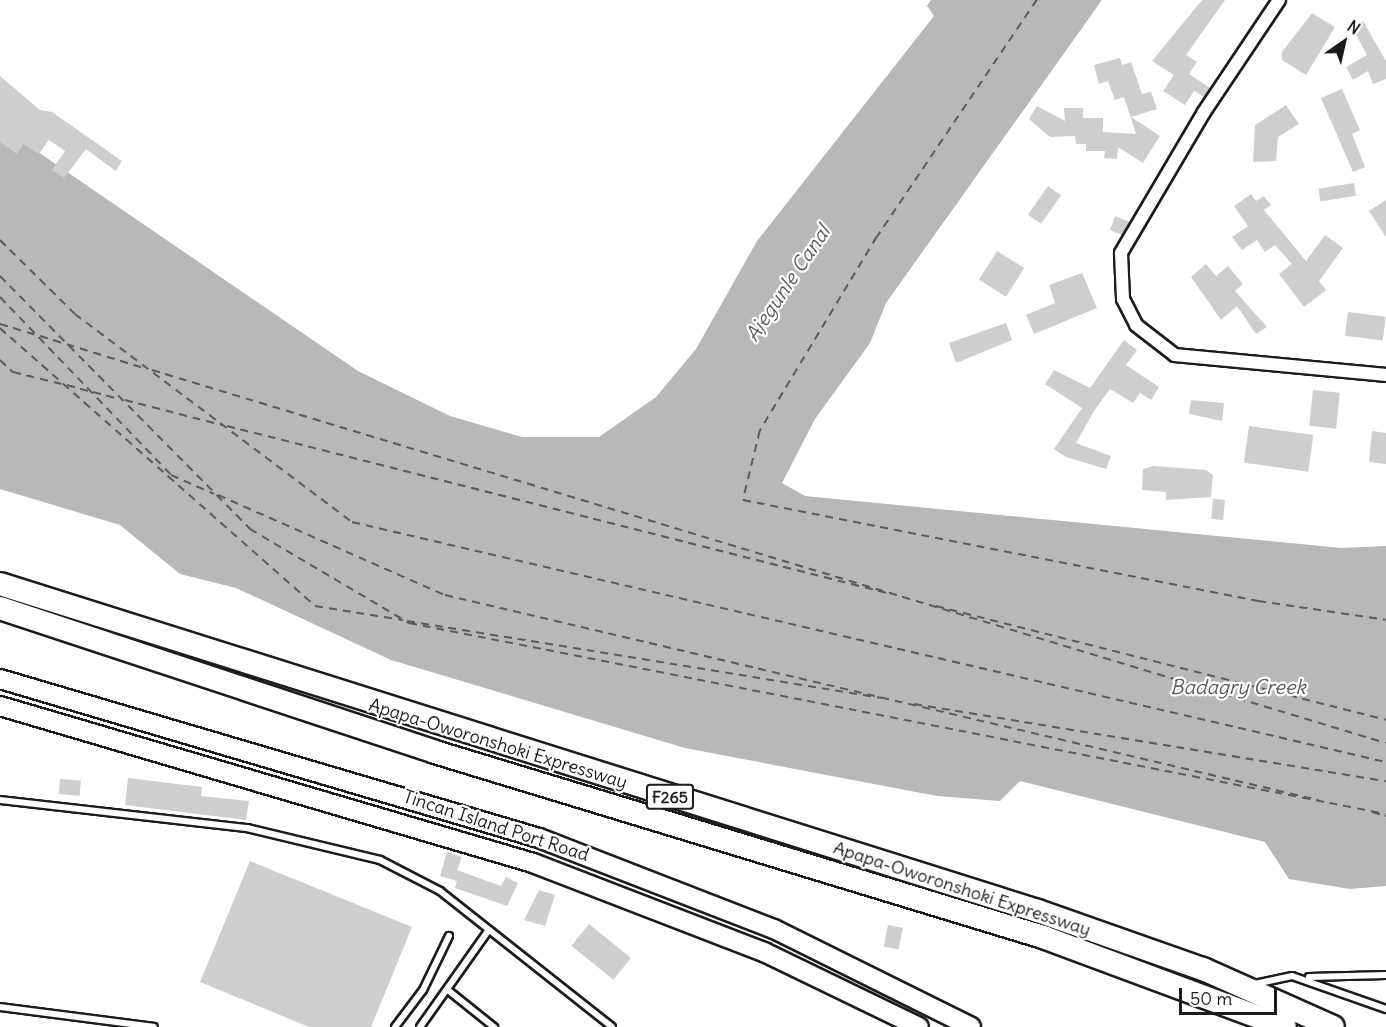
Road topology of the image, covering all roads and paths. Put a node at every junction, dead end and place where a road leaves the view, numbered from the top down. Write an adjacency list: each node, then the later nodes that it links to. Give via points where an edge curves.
1 (1279, 0): 2 (street, via 1204,112 1121,253 1120,280 1136,325 1156,345 1203,360)
2 (1386, 375)
3 (0, 584): 12 (highway, Apapa-Oworonshoki Expressway / F265, via 1038,911)
4 (0, 608): 23 (highway, Apapa-Oworonshoki Expressway / F265, via 435,752 1043,937)
5 (0, 679): 22 (street, Tincan Island Port Road, via 550,842 774,929)
6 (0, 706): 21 (street, Tincan Island Port Road, via 534,863 764,952)
7 (0, 800): 8 (lane, via 247,828 322,844 380,860 440,891)
8 (488, 931): 13 (lane); 20 (lane)
9 (449, 936): 17 (lane, via 423,990)
10 (1386, 975): 11 (lane)
11 (1292, 976): 12 (lane, via 1259,979); 15 (lane)
12 (1246, 987): 24 (highway, Apapa-Oworonshoki Expressway / F265)
13 (449, 991): 18 (lane); 19 (lane)
14 (0, 1007): 16 (lane)
15 (1386, 1009)
16 (154, 1027)
17 (395, 1027)
18 (420, 1027)
19 (494, 1027)
20 (612, 1027)
21 (919, 1027)
22 (971, 1027)
23 (1285, 1027)
24 (1333, 1027)

